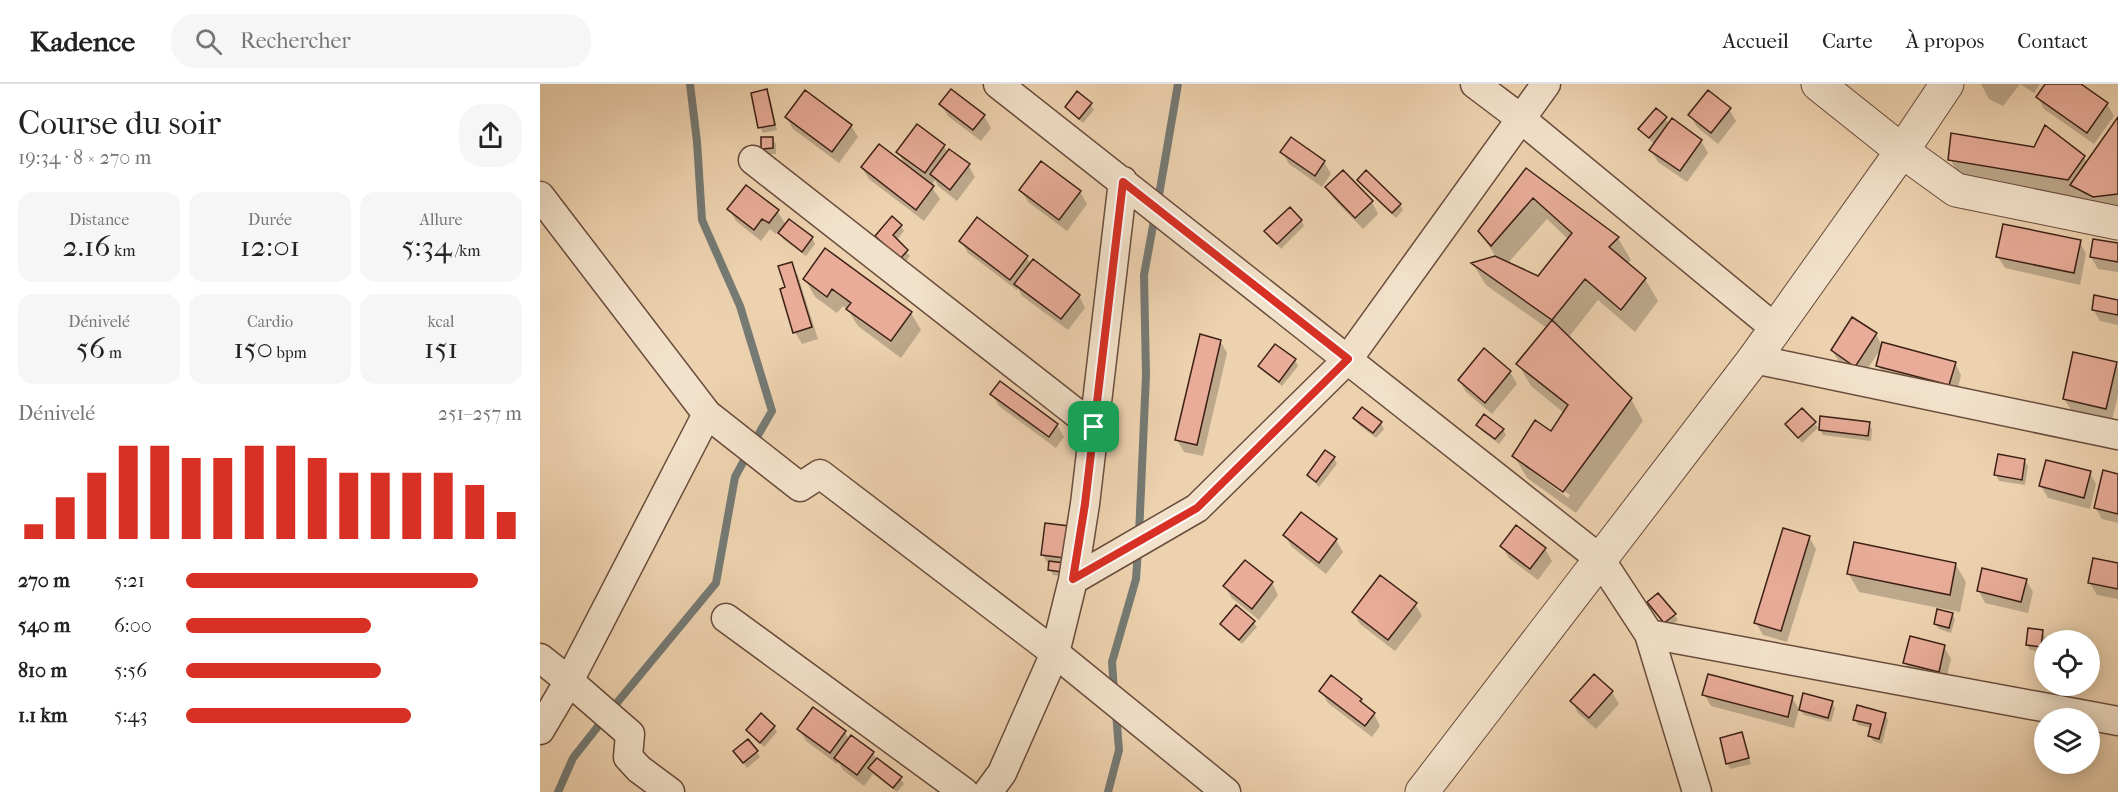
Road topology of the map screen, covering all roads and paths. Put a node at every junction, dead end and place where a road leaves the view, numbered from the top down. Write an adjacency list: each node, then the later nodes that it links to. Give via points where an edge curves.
1 (998, 84): 9 (street)
2 (1476, 84): 6 (street)
3 (1546, 84): 6 (street)
4 (1818, 84): 7 (street)
5 (1947, 84): 7 (street)
6 (1520, 118): 12 (street); 13 (street)
7 (1902, 151): 11 (street, via 1956,190); 12 (street)
8 (753, 160): 16 (street)
9 (1123, 182): 13 (street); 16 (street)
10 (540, 196): 15 (street)
11 (2118, 223)
12 (1776, 329): 14 (street)
13 (1348, 359): 18 (street); 19 (street, via 1197,508)
14 (1754, 359): 17 (street); 18 (street)
15 (707, 414): 22 (street, via 800,487 820,474); 24 (street)
16 (1094, 427): 19 (street)
17 (2118, 435)
18 (1600, 559): 21 (street); 31 (street)
19 (1073, 579): 22 (street)
20 (726, 618): 28 (street)
21 (1649, 634): 25 (street); 32 (street)
22 (1055, 653): 29 (street, via 1002,773); 30 (street)
23 (540, 658): 24 (street)
24 (570, 681): 26 (street); 27 (street, via 630,734 628,757)
25 (2118, 721)
26 (540, 730)
27 (670, 792)
28 (964, 792)
29 (988, 792)
30 (1226, 792)
31 (1422, 792)
32 (1697, 792)

